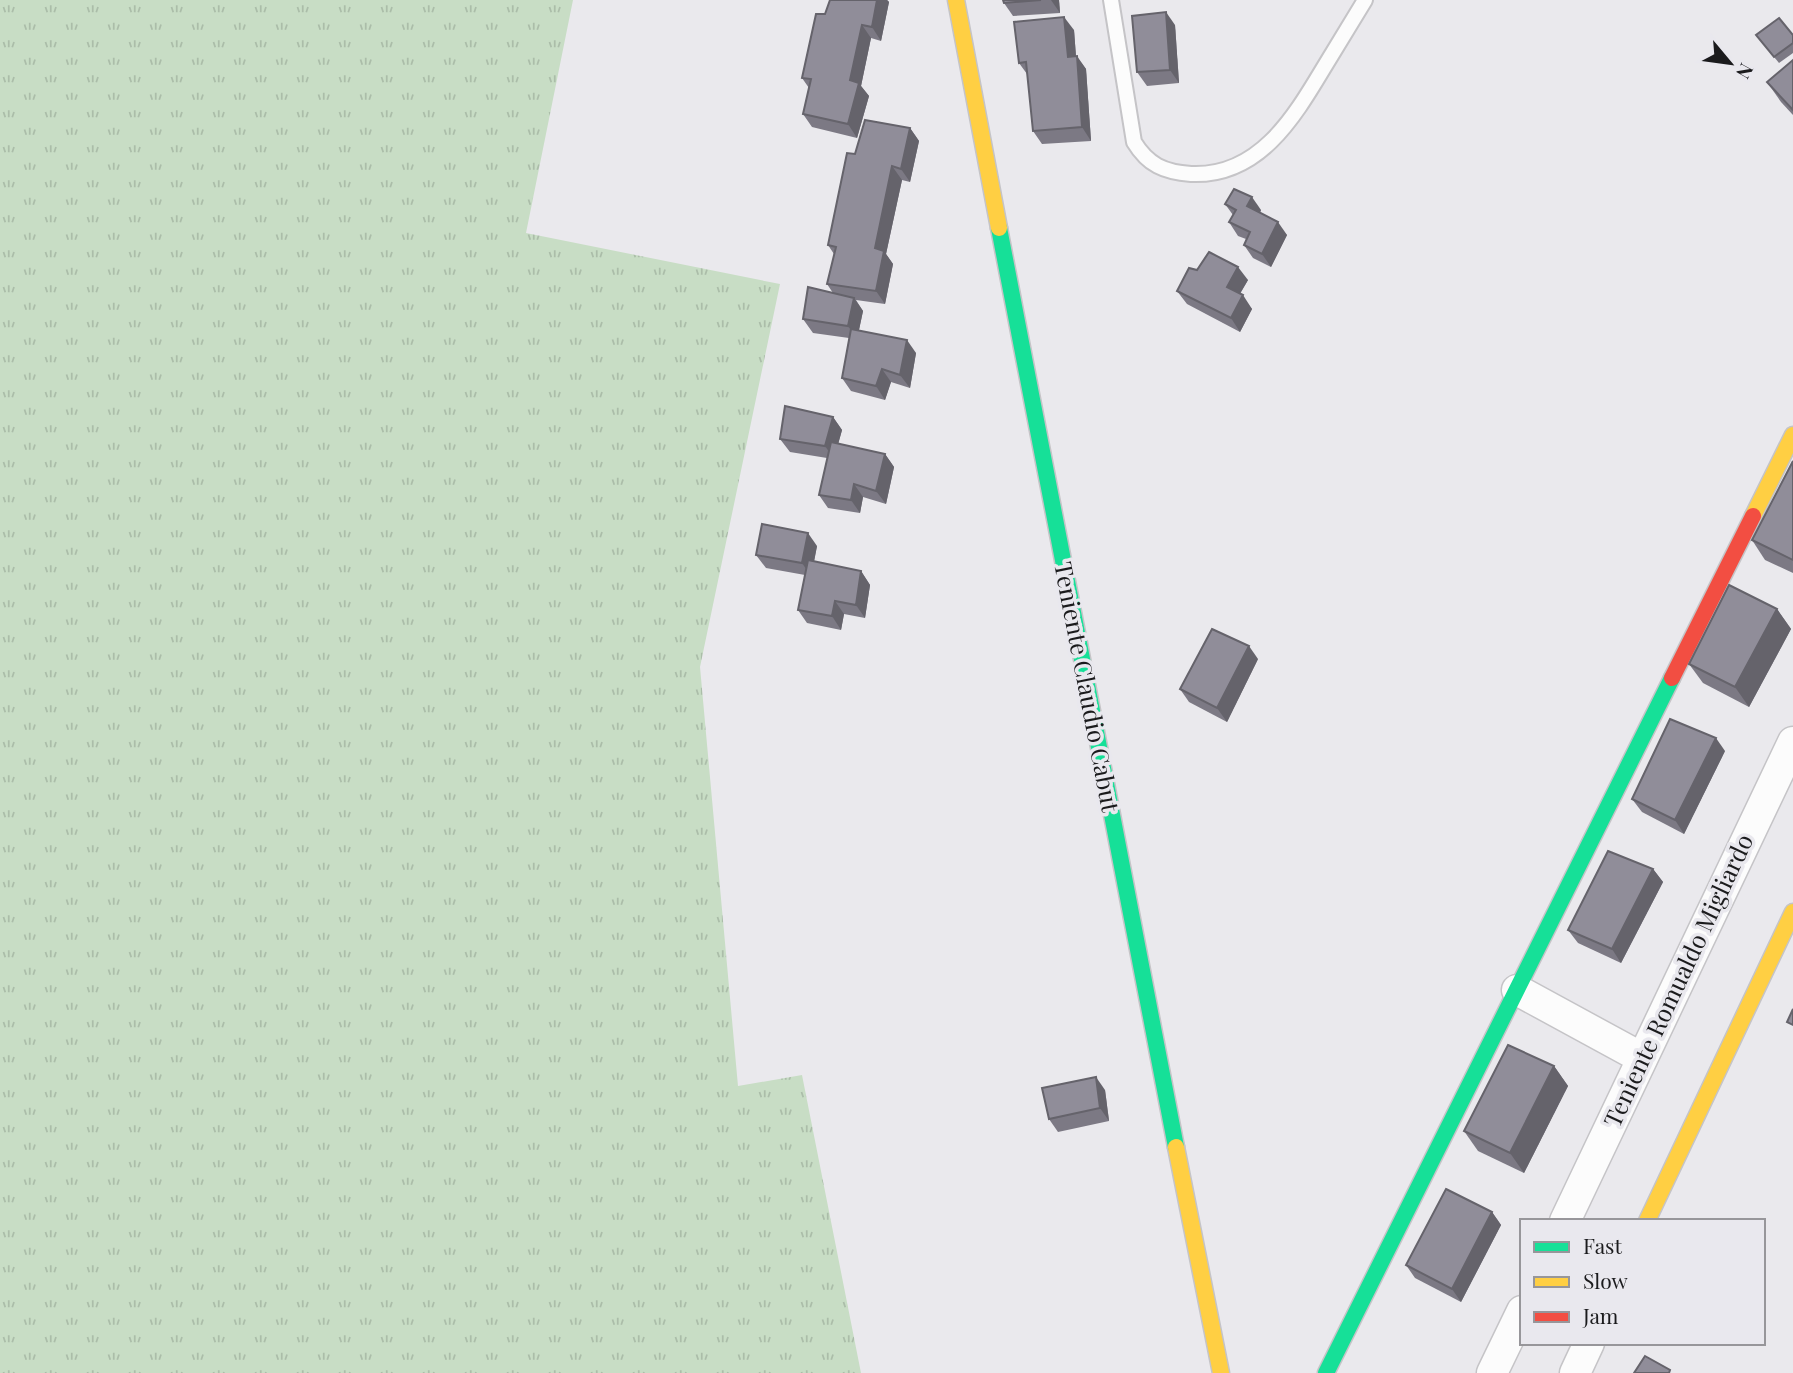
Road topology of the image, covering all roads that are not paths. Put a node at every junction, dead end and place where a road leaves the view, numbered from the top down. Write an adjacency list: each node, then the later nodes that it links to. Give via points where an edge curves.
1 (956, 0): 13 (street, Teniente Claudio Cabut)
2 (1111, 0): 3 (lane, via 1134,142 1144,158 1160,168 1201,174 1231,167 1280,134)
3 (1364, 0)
4 (1793, 435): 7 (street)
5 (1793, 742): 8 (street, Teniente Romualdo Migliardo)
6 (1793, 912): 10 (street)
7 (1517, 990): 8 (street); 14 (street)
8 (1642, 1058): 9 (street, Teniente Romualdo Migliardo)
9 (1566, 1219)
10 (1648, 1219)
11 (1520, 1315): 15 (street)
12 (1588, 1345): 16 (street)
13 (1221, 1373)
14 (1326, 1373)
15 (1492, 1373)
16 (1574, 1373)

